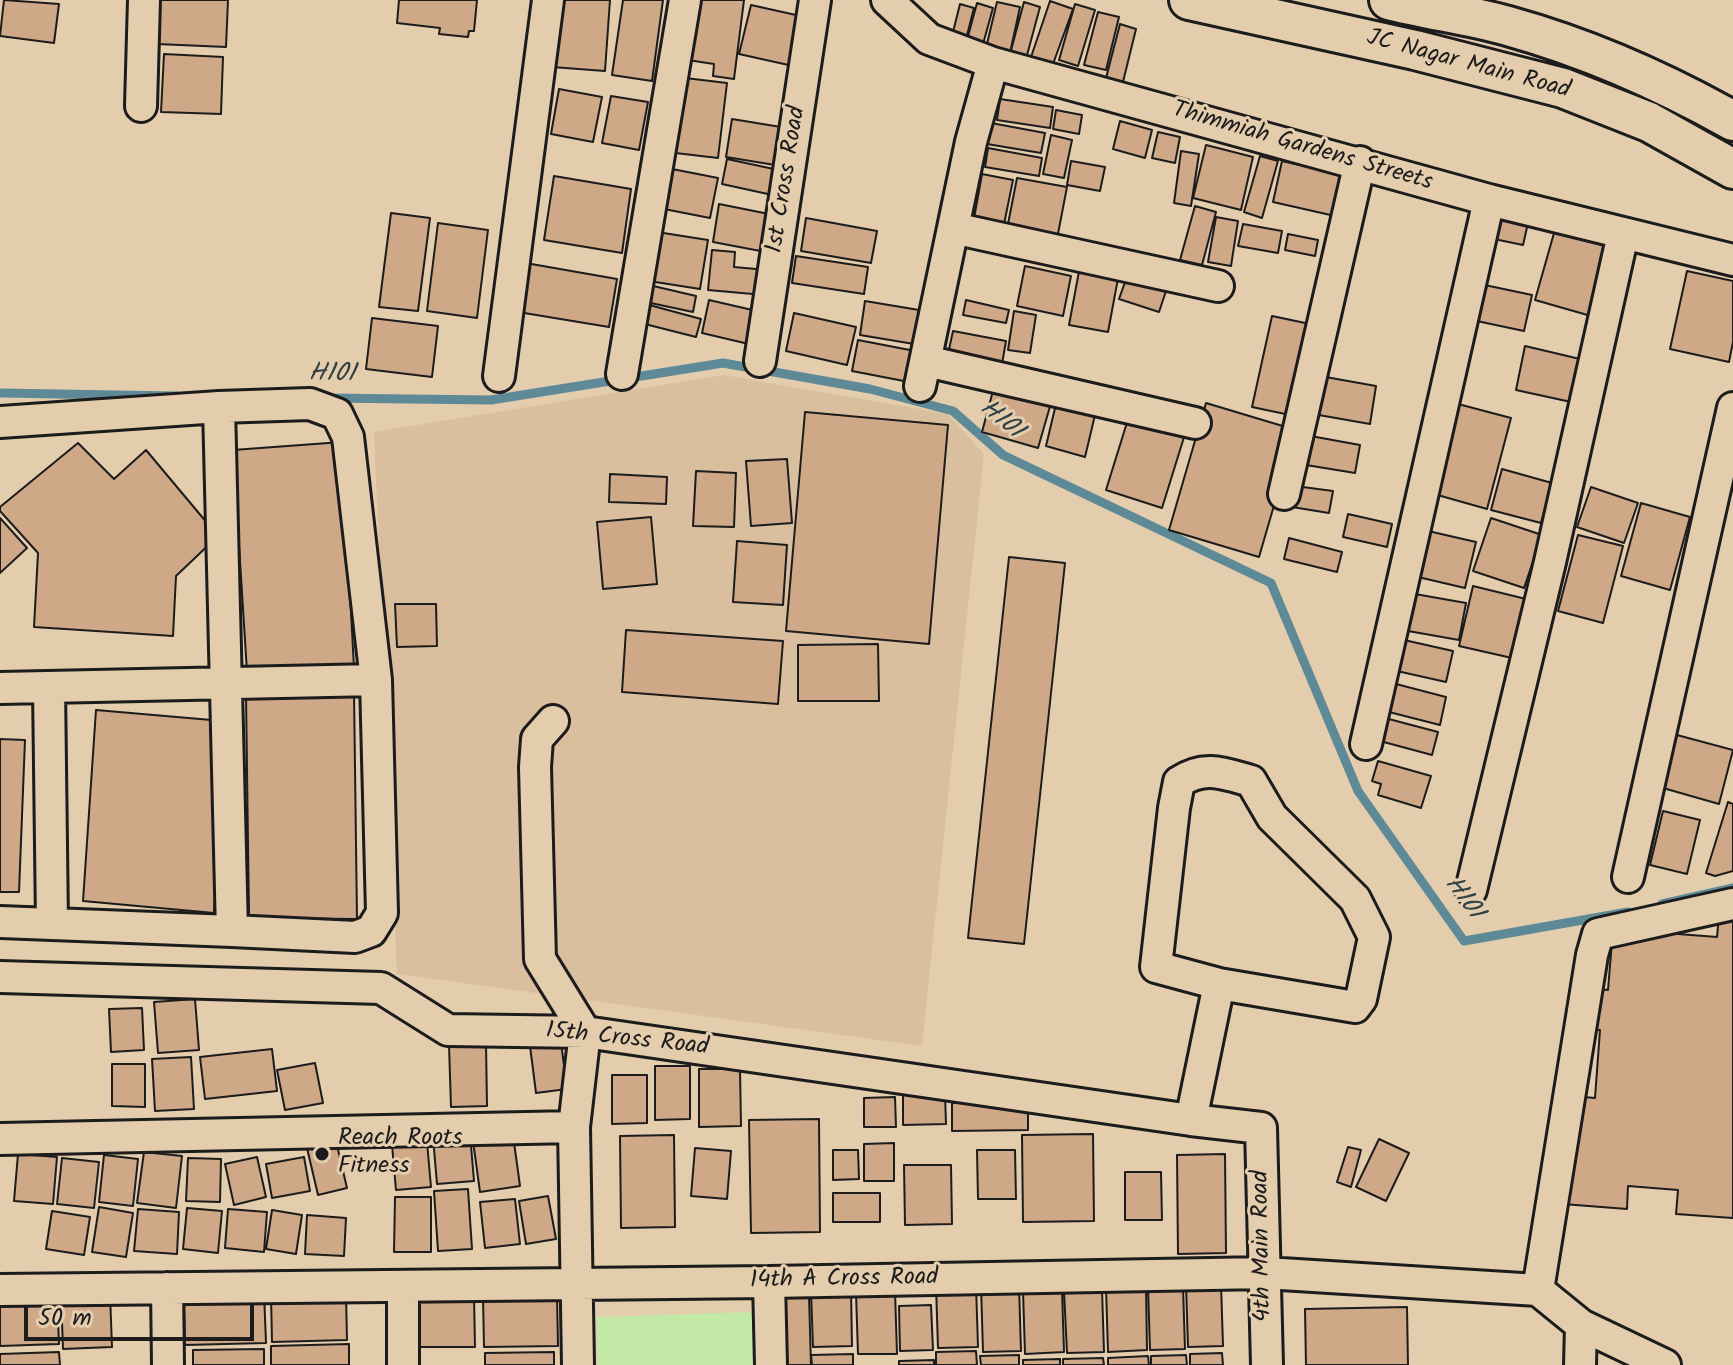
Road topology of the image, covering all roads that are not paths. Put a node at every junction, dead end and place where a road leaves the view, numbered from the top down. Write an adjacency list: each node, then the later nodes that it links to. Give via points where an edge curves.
1 (144, 0): 9 (street)
2 (548, 0): 20 (street)
3 (685, 0): 19 (street)
4 (815, 0): 18 (street, 1st Cross Road)
5 (887, 0): 8 (street, Thimmiah Gardens Streets, via 929,39)
6 (1189, 0): 12 (main road, JC Nagar Main Road, via 1563,88 1649,122)
7 (1389, 0): 10 (main road, JC Nagar Main Road, via 1508,26 1606,59)
8 (993, 63): 11 (street, Thimmiah Gardens Streets); 14 (street)
9 (141, 106)
10 (1733, 121)
11 (1360, 162): 13 (street, Thimmiah Gardens Streets); 25 (street)
12 (1733, 169)
13 (1489, 200): 15 (street, Thimmiah Gardens Streets); 31 (street)
14 (953, 228): 17 (street); 24 (street, via 923,373)
15 (1623, 234): 16 (street, Thimmiah Gardens Streets); 33 (street)
16 (1733, 260)
17 (1218, 286)
18 (760, 361)
19 (622, 374)
20 (499, 376)
21 (219, 407): 23 (street); 26 (street, via 310,404 337,414 348,437); 27 (street)
22 (1733, 408): 32 (street)
23 (0, 422)
24 (1195, 423)
25 (1284, 494)
26 (376, 680): 27 (street); 37 (street, via 382,913 371,931 355,937)
27 (228, 682): 28 (street); 37 (street)
28 (49, 687): 29 (street); 36 (street)
29 (0, 688)
30 (553, 721): 40 (street, via 537,739 535,767 540,959)
31 (1366, 744)
32 (1628, 877)
33 (1471, 890)
34 (1733, 904): 51 (street, via 1598,934)
35 (0, 922): 36 (street)
36 (52, 924): 37 (street)
37 (232, 931)
38 (0, 977): 40 (street, 15th Cross Road, via 381,988 448,1030)
39 (1219, 984): 39 (street, via 1355,1007 1374,937 1355,899 1272,817 1251,781 1194,771 1179,782 1156,967); 41 (street)
40 (585, 1032): 41 (street, 15th Cross Road); 42 (street)
41 (1191, 1120): 43 (street, 15th Cross Road)
42 (574, 1127): 44 (street); 47 (street)
43 (1261, 1128): 45 (street, 4th Main Road)
44 (0, 1139)
45 (1265, 1273): 46 (street, 14th A Cross Road); 51 (street, 14th A Cross Road); 57 (street, 4th Main Road)
46 (769, 1282): 47 (street, 14th A Cross Road); 56 (street)
47 (577, 1284): 48 (street, 14th A Cross Road); 55 (street)
48 (403, 1286): 49 (street, 14th A Cross Road); 54 (street)
49 (167, 1288): 50 (street, 14th A Cross Road); 53 (street)
50 (0, 1290)
51 (1538, 1290): 52 (street)
52 (1581, 1325): 58 (street); 59 (street)
53 (168, 1365)
54 (403, 1365)
55 (578, 1365)
56 (771, 1365)
57 (1267, 1365)
58 (1580, 1365)
59 (1665, 1365)

